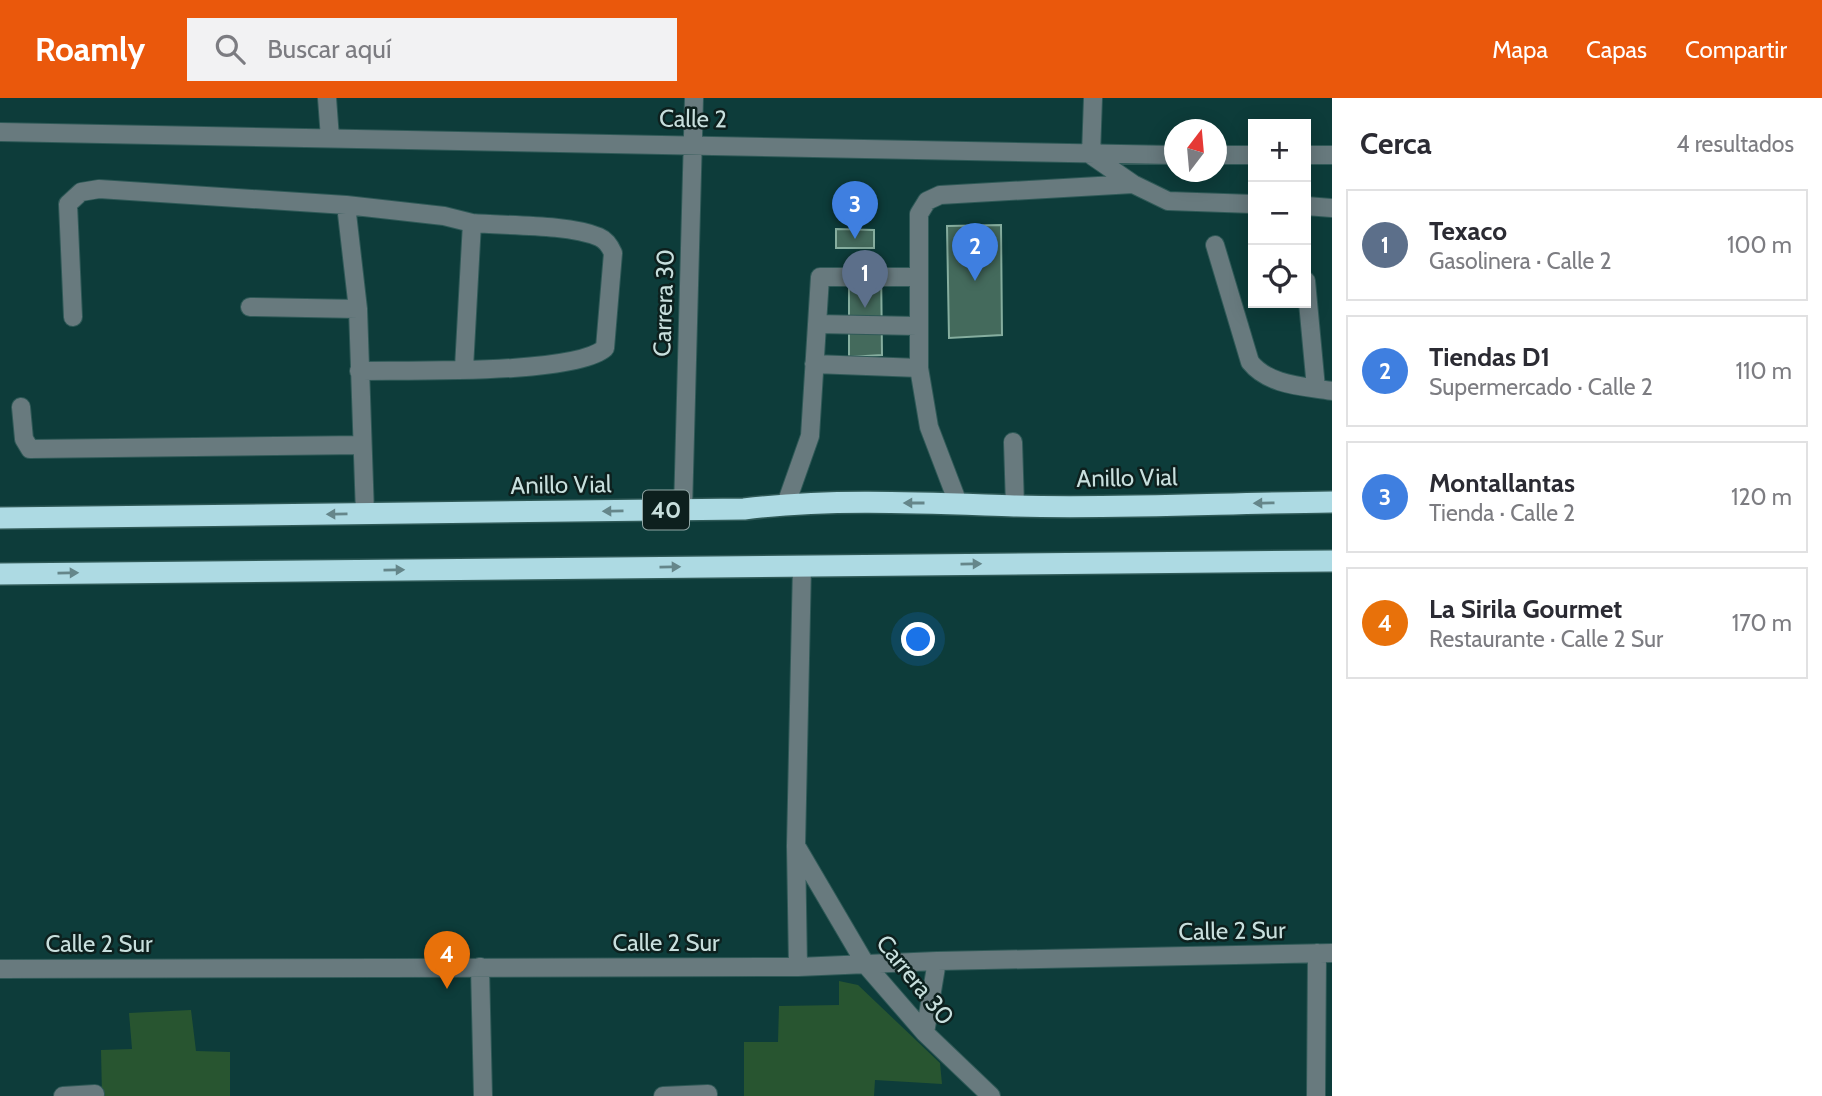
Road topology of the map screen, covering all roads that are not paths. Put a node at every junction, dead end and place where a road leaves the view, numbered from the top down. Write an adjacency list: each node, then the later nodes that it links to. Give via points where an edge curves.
1 (327, 98): 5 (street)
2 (694, 98): 6 (street, Carrera 30)
3 (1093, 98): 7 (street)
4 (0, 132): 5 (street, Calle 2)
5 (330, 138): 6 (street, Calle 2)
6 (694, 144): 7 (street, Calle 2); 39 (street, Carrera 30)
7 (1091, 155): 8 (street, Calle 2); 13 (street)
8 (1164, 155)
9 (1227, 155): 10 (street)
10 (1248, 155)
11 (1311, 155): 12 (street)
12 (1332, 155)
13 (1133, 184): 14 (street, via 1168,201); 20 (street, via 940,195 927,201 919,214)
14 (1248, 204)
15 (346, 205): 18 (street); 23 (street); 24 (street, via 99,189 81,192 68,204)
16 (1311, 206): 17 (street)
17 (1332, 208)
18 (472, 223): 28 (street); 28 (street, via 599,237 613,253 605,348 596,356 562,363)
19 (1215, 245): 31 (street, via 1250,362 1259,374)
20 (917, 278): 25 (street, via 820,277); 26 (street)
21 (250, 307): 23 (street)
22 (1310, 308): 31 (street)
23 (358, 309): 30 (street)
24 (73, 317)
25 (817, 324): 26 (street); 27 (street)
26 (918, 326): 29 (street)
27 (814, 364): 29 (street); 37 (street, via 810,436)
28 (464, 368): 30 (street)
29 (919, 368): 36 (street, via 929,427)
30 (359, 371): 34 (street)
31 (1324, 389)
32 (21, 407): 34 (street, via 24,439 30,449)
33 (1013, 442): 38 (street)
34 (361, 445): 40 (street)
35 (1332, 502): 38 (highway, Anillo Vial / 40, one-way to 38)
36 (958, 503): 37 (highway, Anillo Vial / 40, one-way to 37); 38 (highway, Anillo Vial / 40)
37 (786, 504): 39 (highway, Anillo Vial / 40)
38 (1015, 506)
39 (683, 510): 40 (highway, Anillo Vial / 40, one-way to 40)
40 (365, 514): 41 (highway, Anillo Vial / 40, one-way to 41)
41 (0, 518)
42 (1332, 561): 43 (highway, one-way to 42)
43 (802, 566): 44 (highway, one-way to 43); 45 (street)
44 (0, 574)
45 (796, 846): 48 (street, Carrera 30); 50 (street)
46 (1325, 953): 47 (street, Calle 2 Sur); 59 (street)
47 (937, 961): 48 (street, Calle 2 Sur); 52 (street)
48 (866, 965): 50 (street, Calle 2 Sur); 52 (street, Carrera 30)
49 (480, 967): 50 (street, Calle 2 Sur); 51 (street, Calle 2 Sur); 56 (street)
50 (798, 967)
51 (0, 969)
52 (925, 1033): 58 (street, Carrera 30)
53 (95, 1094): 55 (street)
54 (708, 1094): 57 (street)
55 (63, 1096)
56 (483, 1096)
57 (663, 1096)
58 (991, 1096)
59 (1316, 1096)

